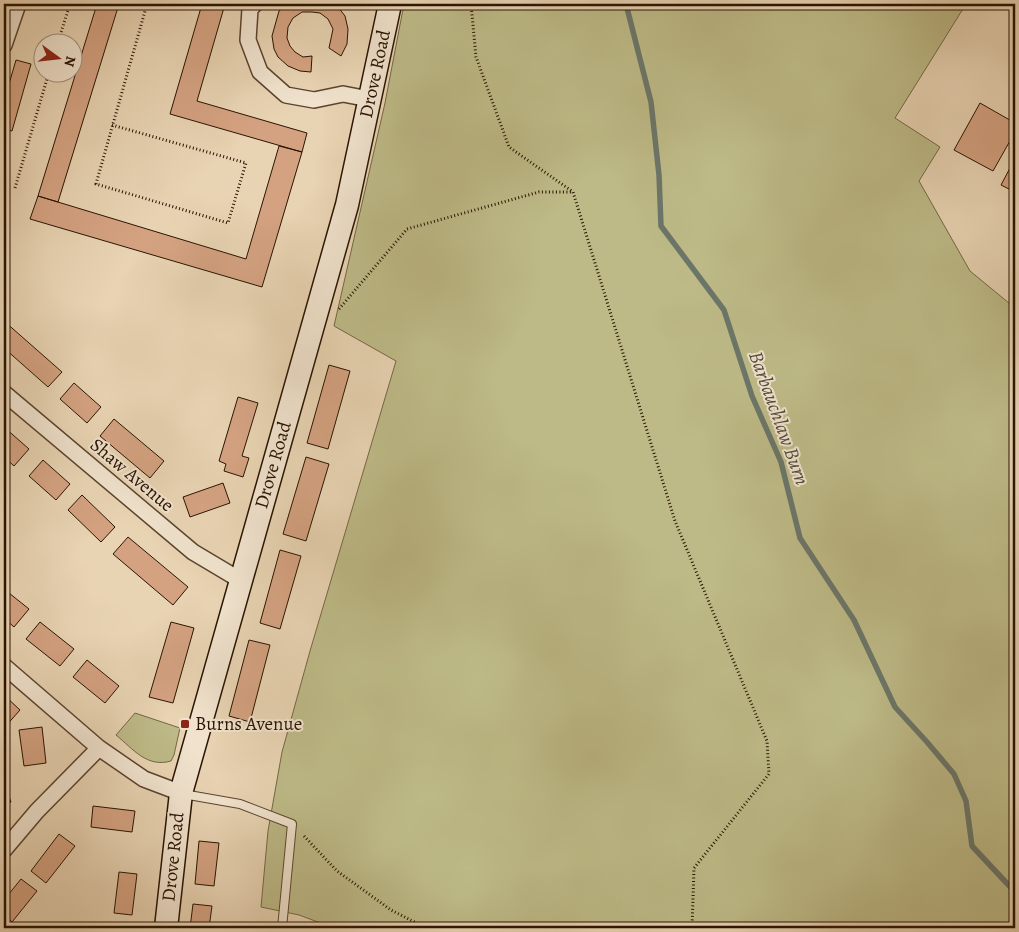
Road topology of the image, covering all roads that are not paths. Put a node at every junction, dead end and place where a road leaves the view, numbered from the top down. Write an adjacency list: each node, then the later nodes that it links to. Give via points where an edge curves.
1 (18, 4): 4 (street)
2 (255, 4): 5 (street, via 250,9 248,40 260,72 286,95 314,100 343,94)
3 (390, 4): 5 (street, Drove Road)
4 (4, 40)
5 (369, 99): 7 (street, Drove Road, via 347,204)
6 (4, 393): 7 (street, Shaw Avenue, via 193,552)
7 (240, 580): 10 (street, Drove Road)
8 (4, 666): 9 (street)
9 (99, 748): 10 (street, via 144,779); 11 (street)
10 (181, 793): 12 (street, Drove Road); 13 (lane, via 240,804 292,824)
11 (4, 850)
12 (166, 928)
13 (282, 928)

